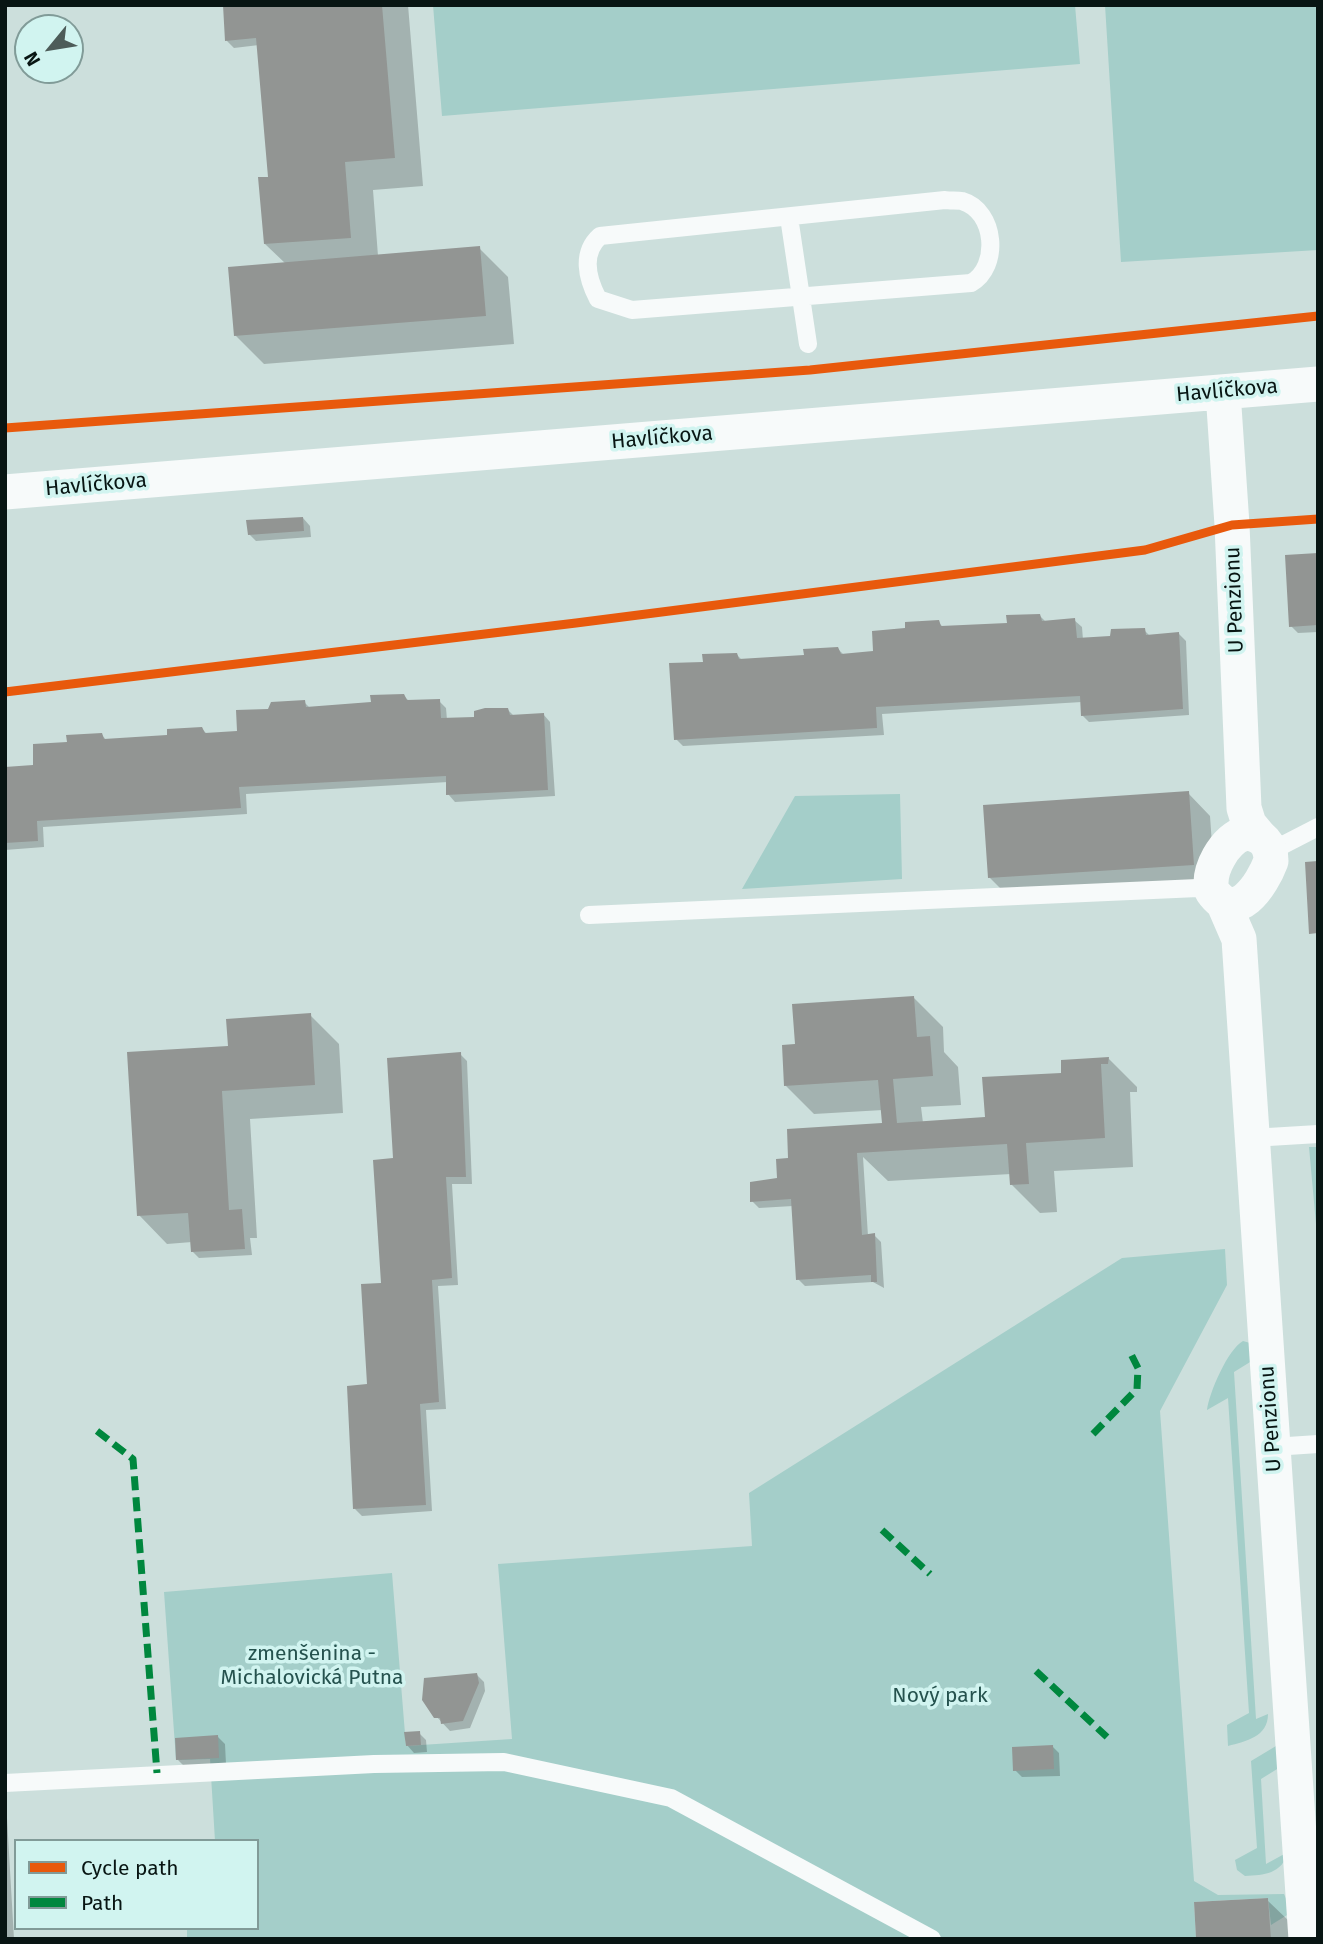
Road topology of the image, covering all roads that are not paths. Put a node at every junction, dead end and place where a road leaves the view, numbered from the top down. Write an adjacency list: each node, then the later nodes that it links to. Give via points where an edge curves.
1 (789, 217): 2 (lane); 2 (lane, via 963,201 986,225 991,249 988,267 971,283); 2 (lane, via 600,236 592,243 587,261 589,282 598,299 632,310)
2 (802, 298): 3 (lane)
3 (808, 344)
4 (1318, 384): 5 (street, Havlíčkova)
5 (1223, 391): 6 (street, Havlíčkova); 8 (street, U Penzionu)
6 (5, 492)
7 (1318, 827): 8 (lane, via 1283,845)
8 (1250, 831): 9 (street, via 1211,877); 9 (street, U Penzionu, via 1271,861 1254,893 1240,904)
9 (1220, 900): 10 (lane, via 1198,888); 12 (street, U Penzionu, via 1239,939)
10 (589, 915)
11 (1318, 1134): 12 (lane)
12 (1252, 1138): 14 (street, U Penzionu)
13 (1318, 1444): 14 (lane)
14 (1273, 1447): 17 (street, U Penzionu, via 1300,1751)
15 (5, 1783): 16 (lane, via 504,1762 671,1798)
16 (932, 1939)
17 (1306, 1939)

